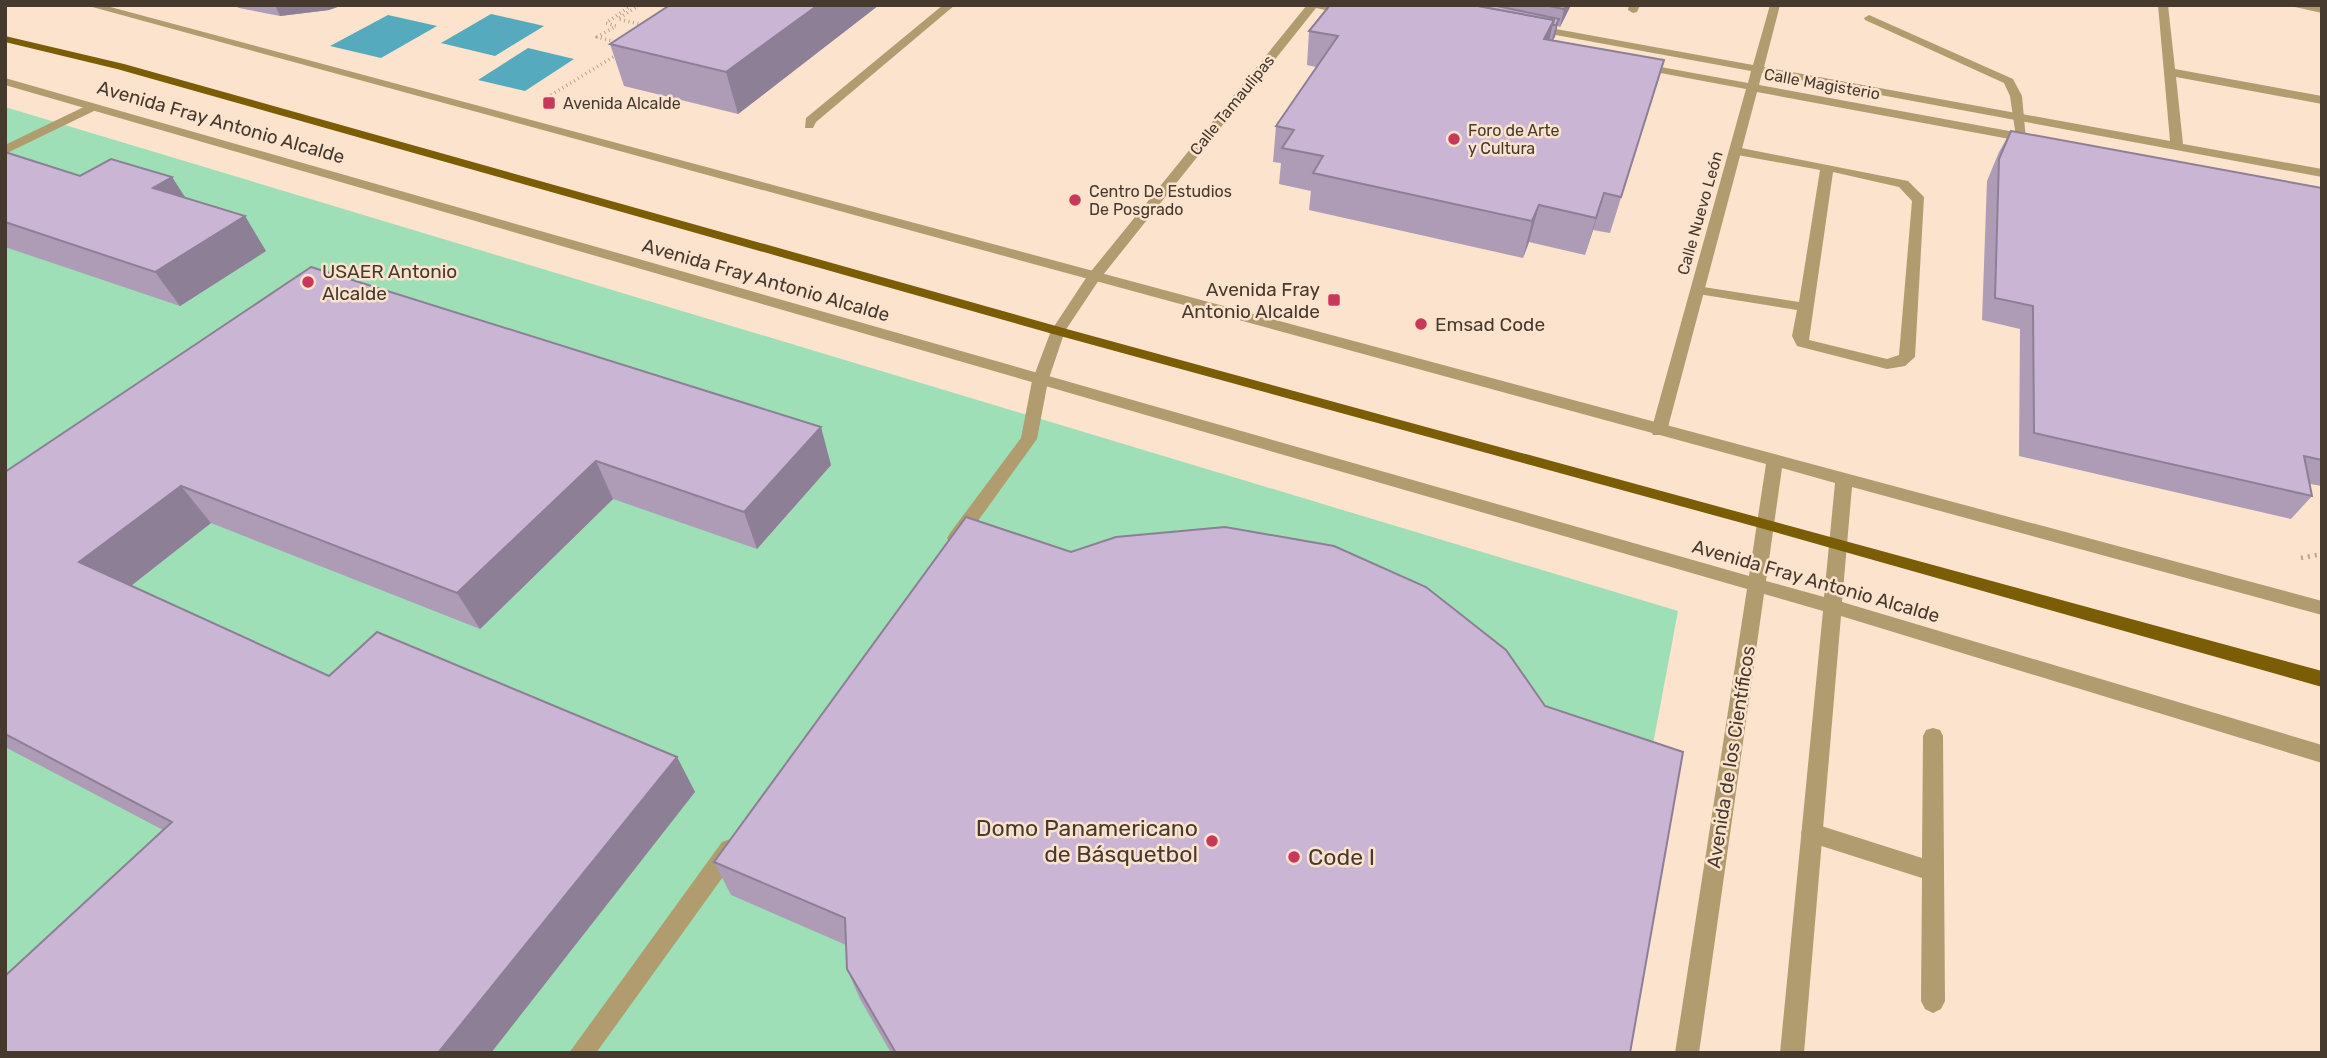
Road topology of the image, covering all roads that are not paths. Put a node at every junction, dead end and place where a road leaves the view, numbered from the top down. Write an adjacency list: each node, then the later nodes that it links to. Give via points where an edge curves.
1 (90, 5): 30 (street)
2 (950, 5): 22 (street)
3 (1314, 5): 8 (street); 30 (street, Calle Tamaulipas)
4 (1774, 5): 15 (street, Calle Nuevo León)
5 (2163, 5): 16 (street)
6 (2291, 5): 7 (street)
7 (2322, 10)
8 (1370, 16)
9 (1869, 18): 21 (street, via 2009,81)
10 (1516, 25): 15 (street, Calle Magisterio)
11 (5, 28): 14 (main road, Avenida Fray Antonio Alcalde)
12 (5, 39): 14 (main road, Avenida Fray Antonio Alcalde)
13 (1631, 65): 18 (street, Calle Magisterio)
14 (120, 66): 33 (main road, Avenida Fray Antonio Alcalde)
15 (1758, 69): 18 (street, Calle Nuevo León); 21 (street, Calle Magisterio)
16 (2170, 72): 19 (street); 25 (street)
17 (5, 81): 20 (street, Avenida Fray Antonio Alcalde)
18 (1754, 88): 23 (street, Calle Magisterio); 27 (street, Calle Nuevo León)
19 (2322, 100)
20 (92, 107): 26 (street); 34 (street, Avenida Fray Antonio Alcalde)
21 (2021, 117): 23 (street); 25 (street, Calle Magisterio)
22 (809, 125)
23 (2022, 137): 24 (street, Calle Magisterio)
24 (2049, 142)
25 (2176, 146): 29 (street, Calle Magisterio)
26 (5, 150)
27 (1736, 151): 28 (street); 31 (street, Calle Nuevo León)
28 (1826, 167): 32 (street); 32 (street, via 1903,184 1919,200 1907,357 1887,364 1802,343)
29 (2322, 173)
30 (1093, 278): 33 (street, Calle Tamaulipas); 35 (street)
31 (1697, 290): 32 (street); 35 (street, Calle Nuevo León)
32 (1805, 307)
33 (1058, 331): 34 (street, Calle Tamaulipas); 38 (main road, Avenida Fray Antonio Alcalde)
34 (1040, 381): 40 (street, Calle Tamaulipas, via 1029,439); 41 (street, Avenida Fray Antonio Alcalde)
35 (1660, 431): 36 (street)
36 (1775, 461): 37 (street); 38 (street, Avenida de los Científicos)
37 (1844, 480): 39 (street); 43 (street)
38 (1764, 523): 39 (main road, Avenida Fray Antonio Alcalde); 41 (street, Avenida de los Científicos)
39 (1838, 544): 42 (street); 44 (main road, Avenida Fray Antonio Alcalde)
40 (947, 550)
41 (1757, 586): 42 (street, Avenida Fray Antonio Alcalde); 51 (street, Avenida de los Científicos)
42 (1834, 607): 46 (street, Avenida Fray Antonio Alcalde); 48 (street)
43 (2322, 608)
44 (2322, 679)
45 (1933, 736): 49 (street)
46 (2322, 754)
47 (744, 830): 52 (street)
48 (1812, 834): 49 (street); 53 (street)
49 (1933, 872): 50 (street)
50 (1933, 1001)
51 (1692, 1051)
52 (581, 1053)
53 (1792, 1053)

